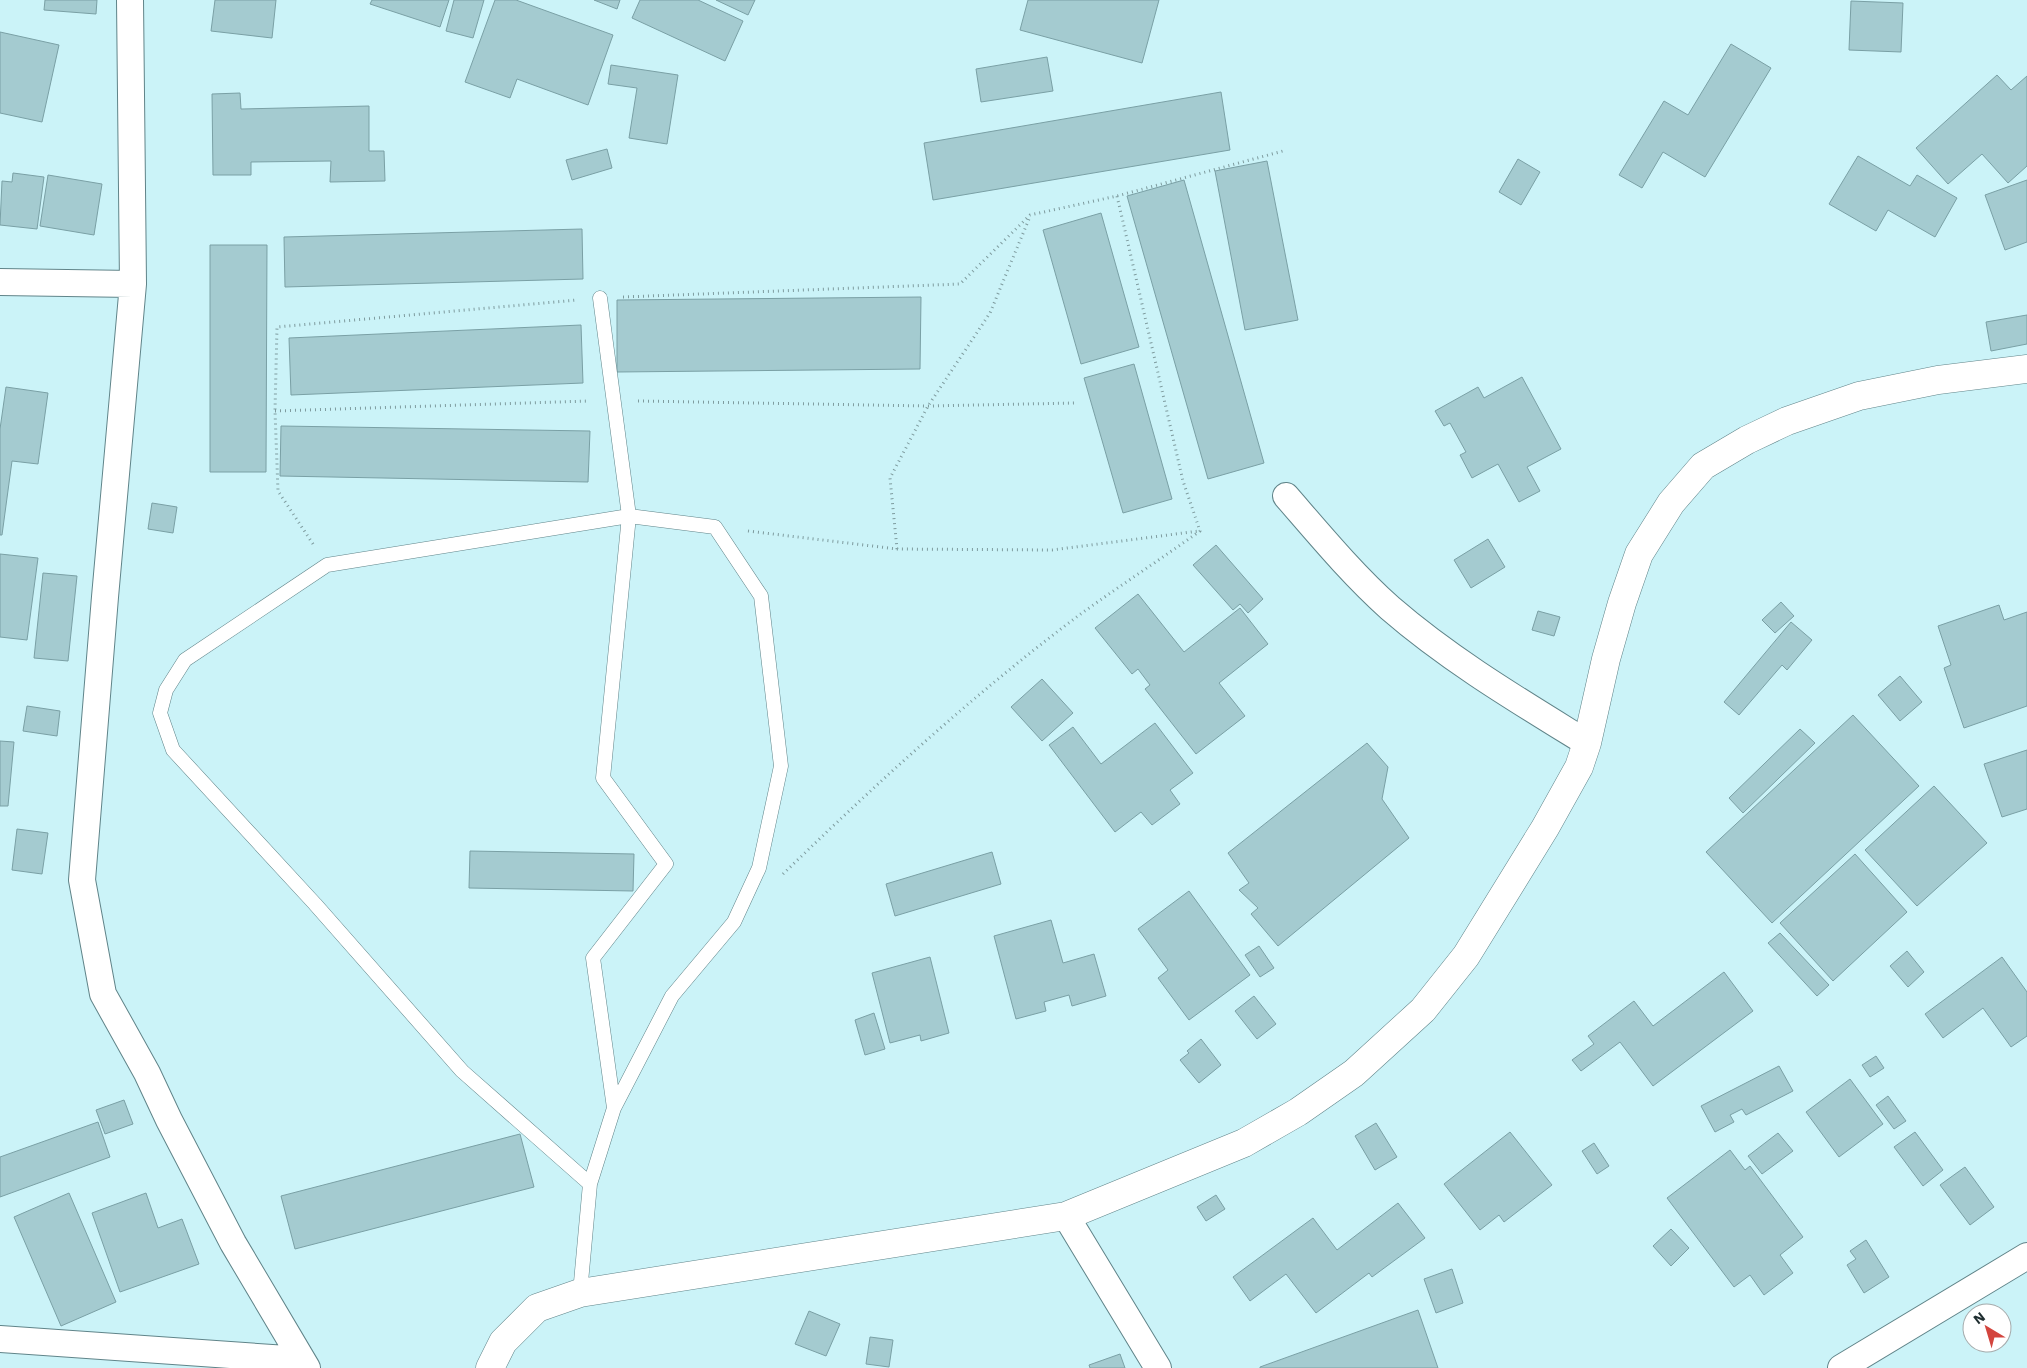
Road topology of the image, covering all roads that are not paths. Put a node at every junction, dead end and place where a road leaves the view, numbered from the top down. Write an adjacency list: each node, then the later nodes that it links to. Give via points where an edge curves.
1 (130, 0): 3 (street)
2 (0, 282): 3 (street)
3 (133, 284): 15 (street, via 82,880 103,994 233,1243)
4 (600, 298): 7 (lane)
5 (2027, 369): 8 (main road, via 1938,380 1859,396 1787,421 1703,466 1671,504 1639,554 1606,659)
6 (1286, 496): 8 (street, via 1331,549 1390,607 1484,680)
7 (629, 516): 9 (lane, via 603,778 666,864 593,958); 9 (lane, via 715,528 761,596 781,766 759,868 734,922 672,996); 10 (lane, via 327,565 184,660 166,690 160,713 173,750 462,1071)
8 (1587, 743): 11 (main road, via 1578,768 1545,828 1466,956 1423,1010 1354,1073 1298,1112 1244,1143)
9 (614, 1108): 10 (lane)
10 (590, 1184): 13 (lane)
11 (1066, 1216): 13 (main road); 17 (street)
12 (2027, 1256): 18 (street)
13 (580, 1293): 16 (main road, via 537,1308 503,1342)
14 (0, 1339): 15 (street)
15 (304, 1364)
16 (490, 1368)
17 (1158, 1368)
18 (1841, 1368)

